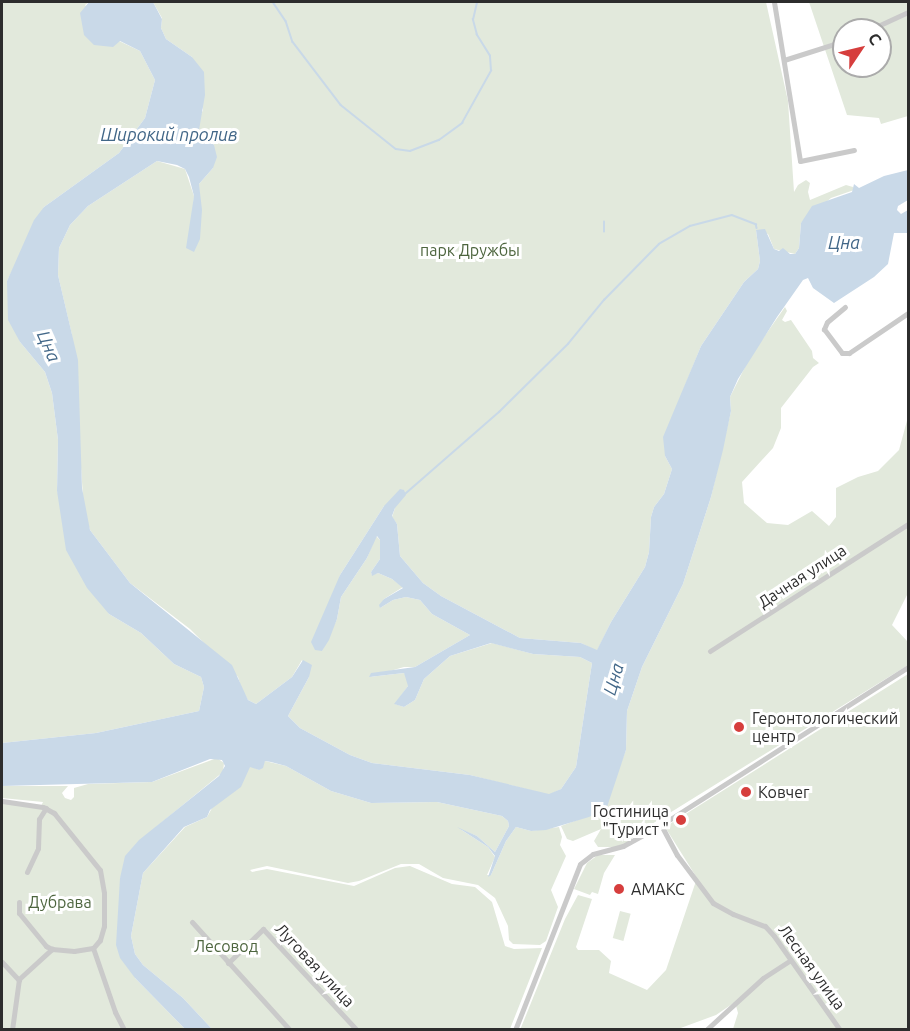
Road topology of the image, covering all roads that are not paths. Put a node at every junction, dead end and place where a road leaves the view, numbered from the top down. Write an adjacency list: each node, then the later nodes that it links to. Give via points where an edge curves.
1 (774, 2): 5 (street)
2 (909, 12): 3 (street)
3 (892, 20)
4 (832, 45): 5 (street)
5 (784, 60): 6 (street, via 800,161)
6 (854, 150)
7 (845, 307): 8 (street, via 824,329 842,353 849,353)
8 (909, 314)
9 (909, 524): 10 (street, Дачная улица)
10 (710, 651)
11 (909, 667): 14 (street)
12 (2, 801): 13 (street)
13 (46, 808): 15 (street, via 39,819 38,848); 18 (street, via 64,823 102,876 104,926)
14 (661, 825): 20 (street, Лесная улица, via 673,850 713,903 765,926); 28 (street, via 622,846 593,854 579,864)
15 (27, 872)
16 (19, 902): 19 (street, via 20,913)
17 (192, 922): 22 (street)
18 (93, 948): 19 (street); 25 (street)
19 (52, 949): 23 (street)
20 (791, 960): 29 (street, via 763,978); 30 (street, Лесная улица)
21 (2, 962): 23 (street)
22 (228, 963): 26 (street); 27 (street, Луговая улица, via 263,929)
23 (19, 980): 24 (street)
24 (12, 1029)
25 (124, 1029)
26 (290, 1029)
27 (357, 1029)
28 (515, 1029)
29 (706, 1029)
30 (840, 1029)

